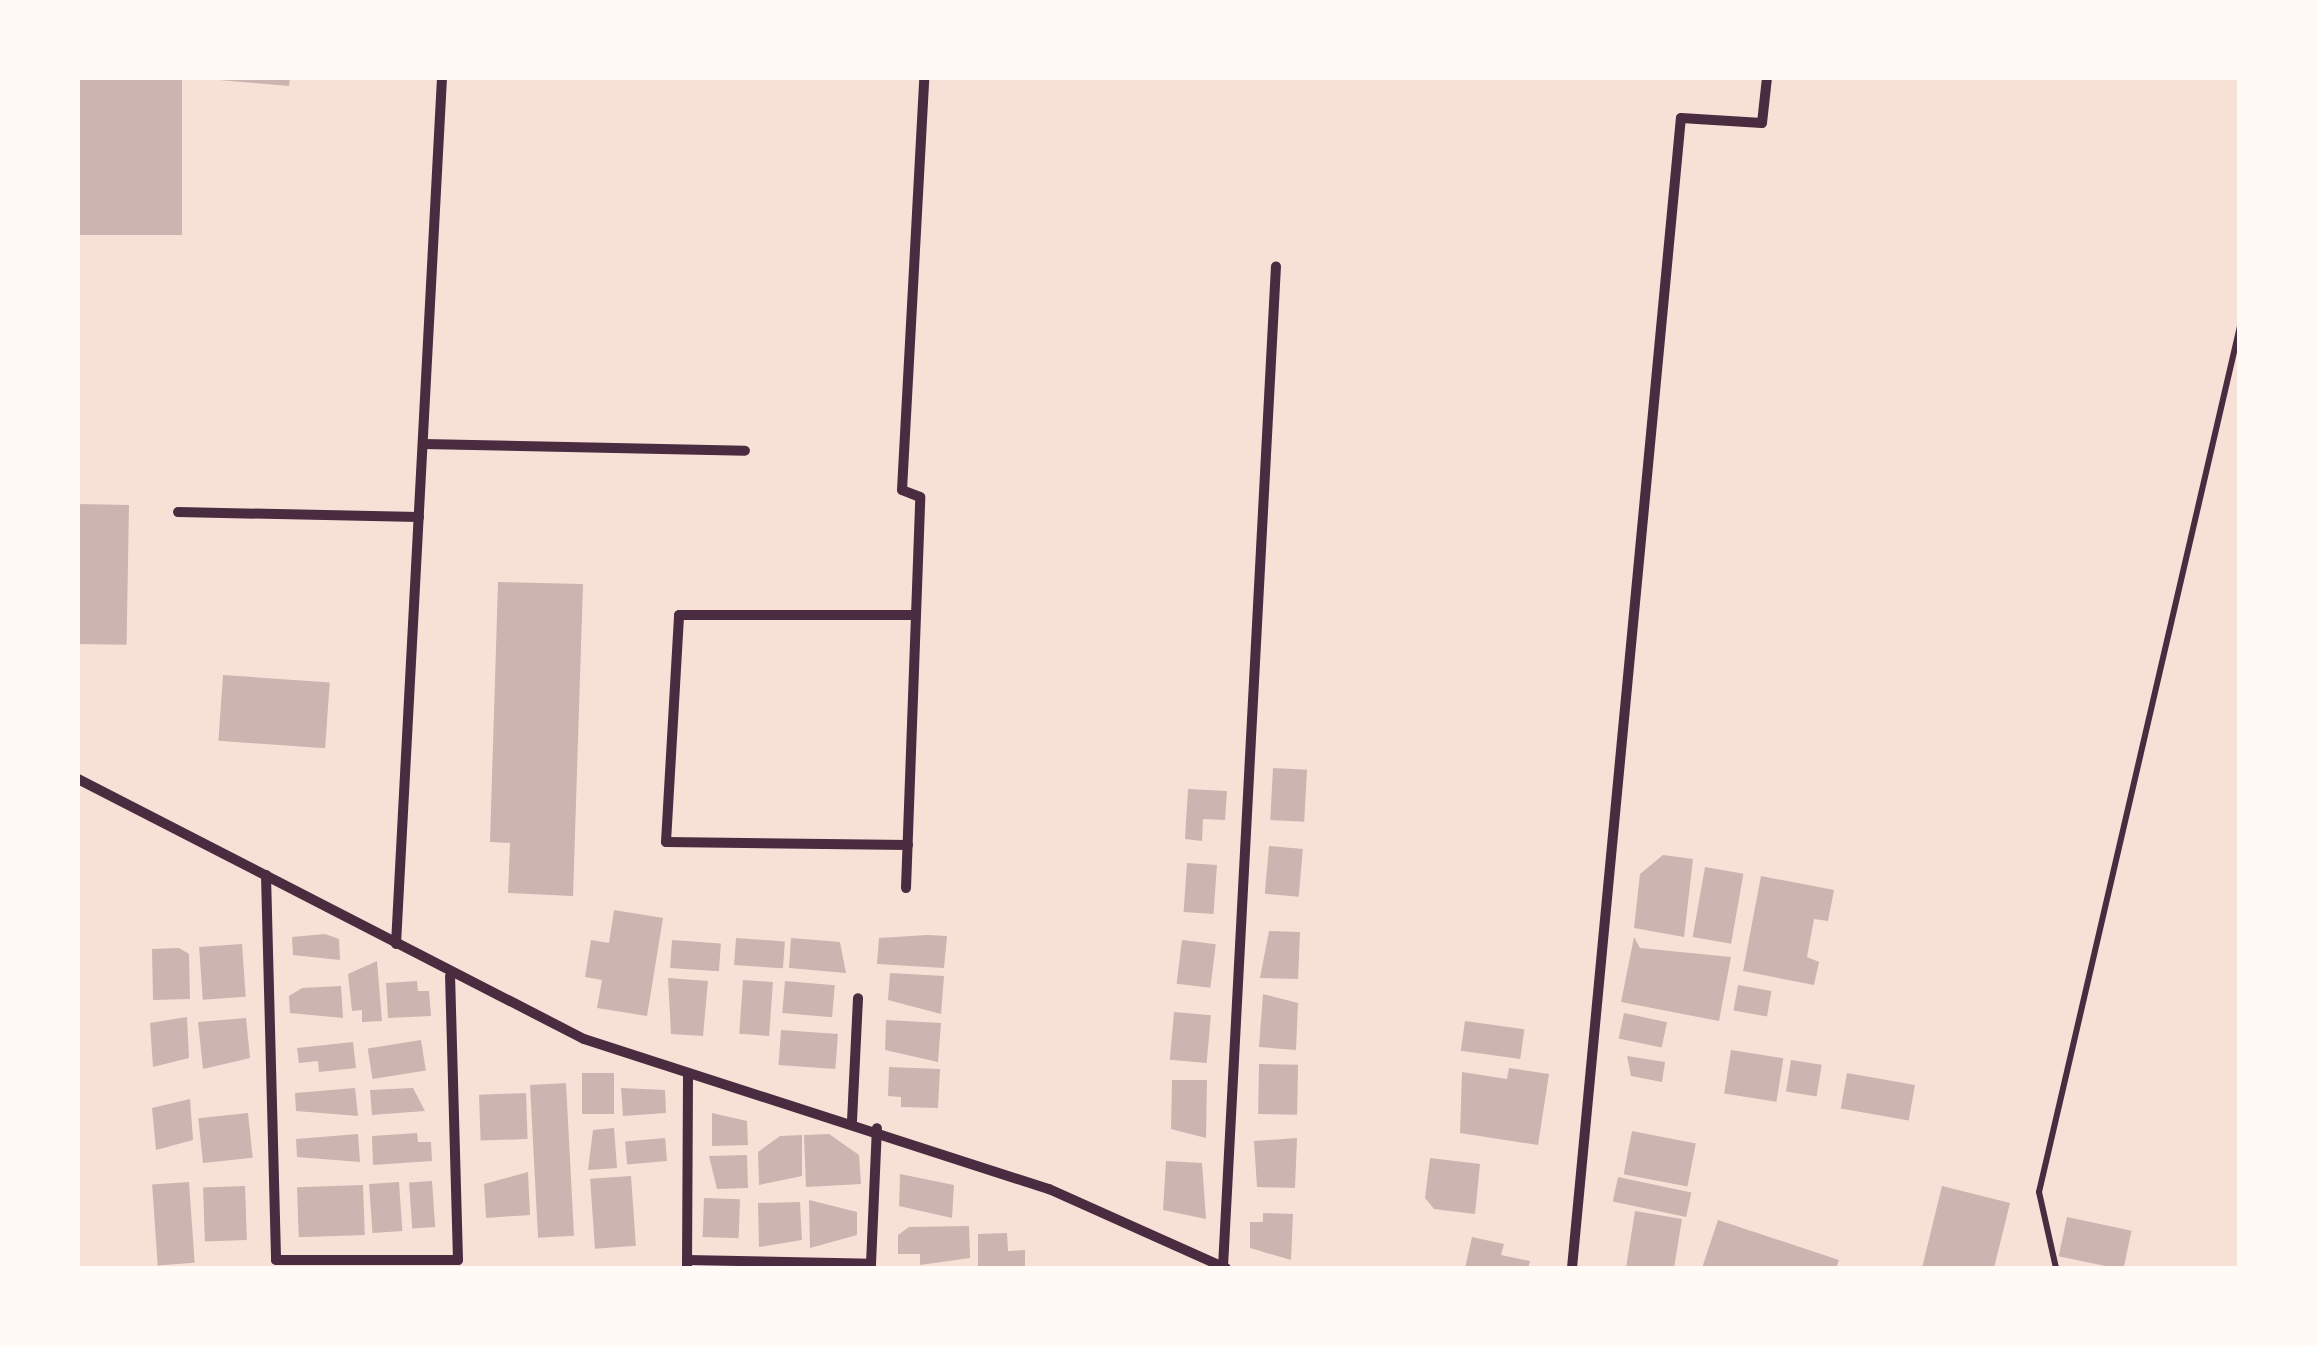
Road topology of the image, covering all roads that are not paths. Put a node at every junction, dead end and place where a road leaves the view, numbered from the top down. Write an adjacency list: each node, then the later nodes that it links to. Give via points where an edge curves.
1 (442, 78): 5 (street)
2 (924, 78): 9 (street, via 902,490 920,498)
3 (1768, 78): 22 (street, via 1762,123 1681,118)
4 (1276, 266): 21 (street)
5 (423, 444): 6 (street); 8 (street)
6 (746, 451)
7 (178, 512): 8 (street)
8 (418, 517): 14 (street)
9 (916, 615): 11 (street); 11 (street, via 679,615 666,842)
10 (78, 778): 12 (street)
11 (908, 846): 13 (street)
12 (266, 875): 14 (street); 15 (street, via 276,1260 458,1260)
13 (906, 888)
14 (396, 944): 15 (street)
15 (450, 976): 17 (street, via 584,1039)
16 (858, 998): 18 (street)
17 (688, 1073): 18 (street); 20 (street)
18 (852, 1120): 19 (street)
19 (877, 1128): 20 (street, via 871,1264); 21 (street, via 1050,1189)
20 (687, 1264)
21 (1224, 1268)
22 (1572, 1268)

